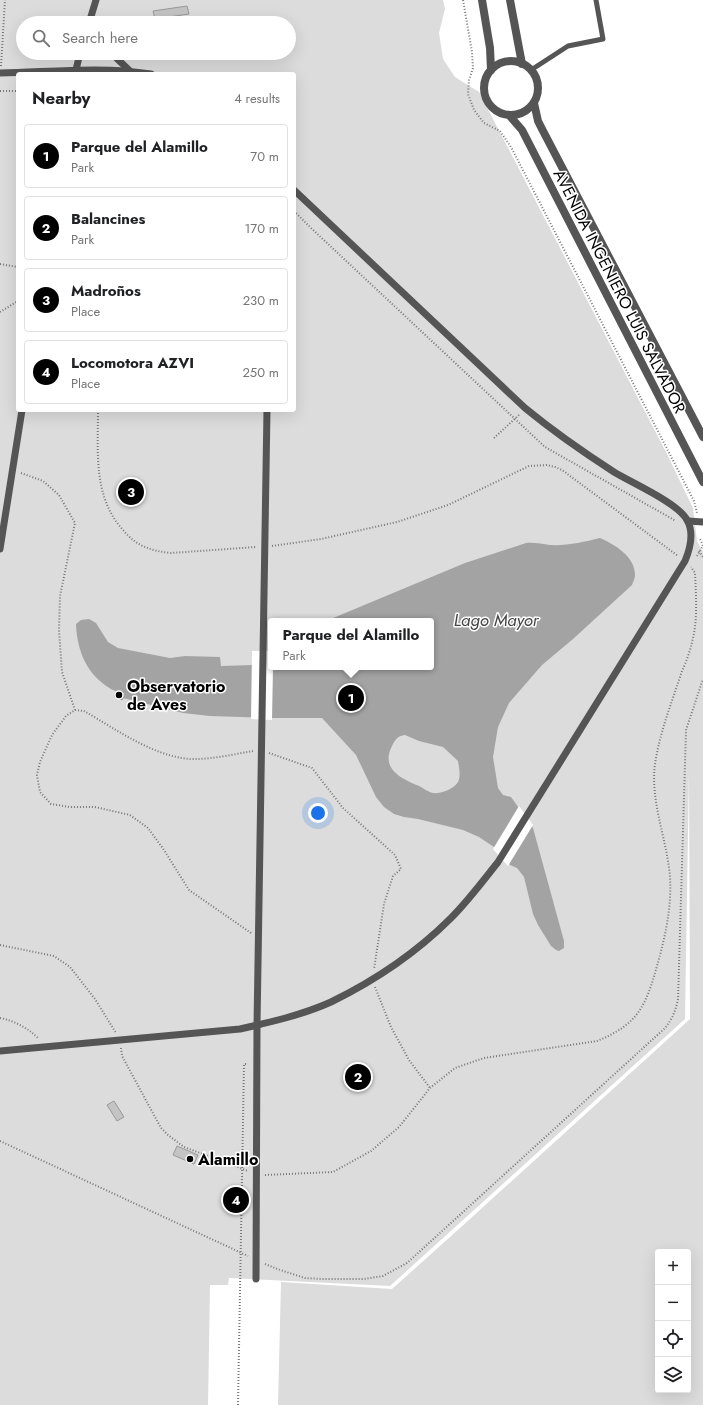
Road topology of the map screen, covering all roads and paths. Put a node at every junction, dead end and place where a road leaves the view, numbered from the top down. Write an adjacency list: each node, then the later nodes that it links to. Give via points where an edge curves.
1 (5, 0): 16 (path)
2 (96, 0): 7 (street)
3 (463, 0): 36 (path, via 473,68 468,94 474,110 484,123 500,131 511,147 694,501)
4 (482, 0): 12 (street)
5 (510, 0): 10 (street)
6 (596, 0): 13 (lane, via 603,39 568,46)
7 (92, 16)
8 (78, 60): 14 (street)
9 (118, 60): 11 (street)
10 (522, 64): 12 (street, via 506,62); 13 (street)
11 (129, 70): 14 (street); 15 (street)
12 (491, 70): 21 (street, via 484,85 487,102 493,109)
13 (531, 70): 20 (street, via 538,86)
14 (75, 72)
15 (140, 72)
16 (0, 73): 17 (street)
17 (16, 73)
18 (0, 91): 19 (path)
19 (16, 91)
20 (534, 103): 21 (street, via 519,114); 31 (street, AVENIDA INGENIERO LUIS SALVADOR, via 542,129)
21 (509, 115): 34 (street, AVENIDA INGENIERO LUIS SALVADOR, via 522,130)
22 (296, 192): 27 (street)
23 (0, 264): 24 (path)
24 (16, 266)
25 (16, 302): 26 (path)
26 (0, 312)
27 (525, 408): 32 (path); 35 (street, via 615,473 678,509)
28 (22, 412): 33 (street)
29 (98, 412): 37 (path, via 98,454 102,492 107,509 129,537 151,550 171,553)
30 (266, 412): 37 (street)
31 (703, 437)
32 (494, 438)
33 (12, 472): 39 (street); 42 (path, via 43,480 59,495 75,523 60,596 59,630 62,672)
34 (703, 482)
35 (688, 521): 36 (street); 40 (street, via 691,537 690,550)
36 (700, 522): 38 (path, via 699,536)
37 (264, 546): 40 (path, via 321,539 397,522 448,505 522,469 537,465 562,470); 43 (street)
38 (703, 546)
39 (0, 549)
40 (685, 562): 46 (street, via 498,862 432,936 413,952); 53 (path, via 695,573 696,625 658,745 654,771 655,792 670,878 669,904 663,947 644,1003 623,1028 597,1041 484,1058 455,1068)
41 (703, 679): 58 (path, via 686,730 678,999 670,1022 398,1269 373,1278 304,1278)
42 (74, 710): 43 (path, via 84,711 146,746 172,757 196,759); 44 (path, via 66,716 52,735 40,762 37,775 40,792 51,804 95,808 130,815 148,828 189,890)
43 (261, 750): 44 (street); 46 (path, via 312,768 343,808 396,855 401,869 393,876 384,904)
44 (258, 938): 48 (street)
45 (0, 945): 49 (path, via 54,956 70,967 95,999 116,1031)
46 (372, 978): 48 (street, via 330,1002); 53 (path, via 391,1027 409,1060)
47 (0, 1018): 50 (path, via 31,1031)
48 (257, 1025): 49 (street, via 240,1029); 56 (street)
49 (118, 1040): 50 (street); 55 (path, via 122,1056 168,1135 184,1147)
50 (46, 1046): 51 (street)
51 (0, 1051)
52 (244, 1064): 55 (path)
53 (430, 1088): 56 (path, via 399,1127 371,1151 333,1172)
54 (0, 1141): 57 (path)
55 (243, 1169): 56 (path); 57 (path)
56 (256, 1175): 58 (street)
57 (241, 1253): 58 (path); 60 (path)
58 (256, 1260): 59 (street)
59 (256, 1279)
60 (238, 1405)

